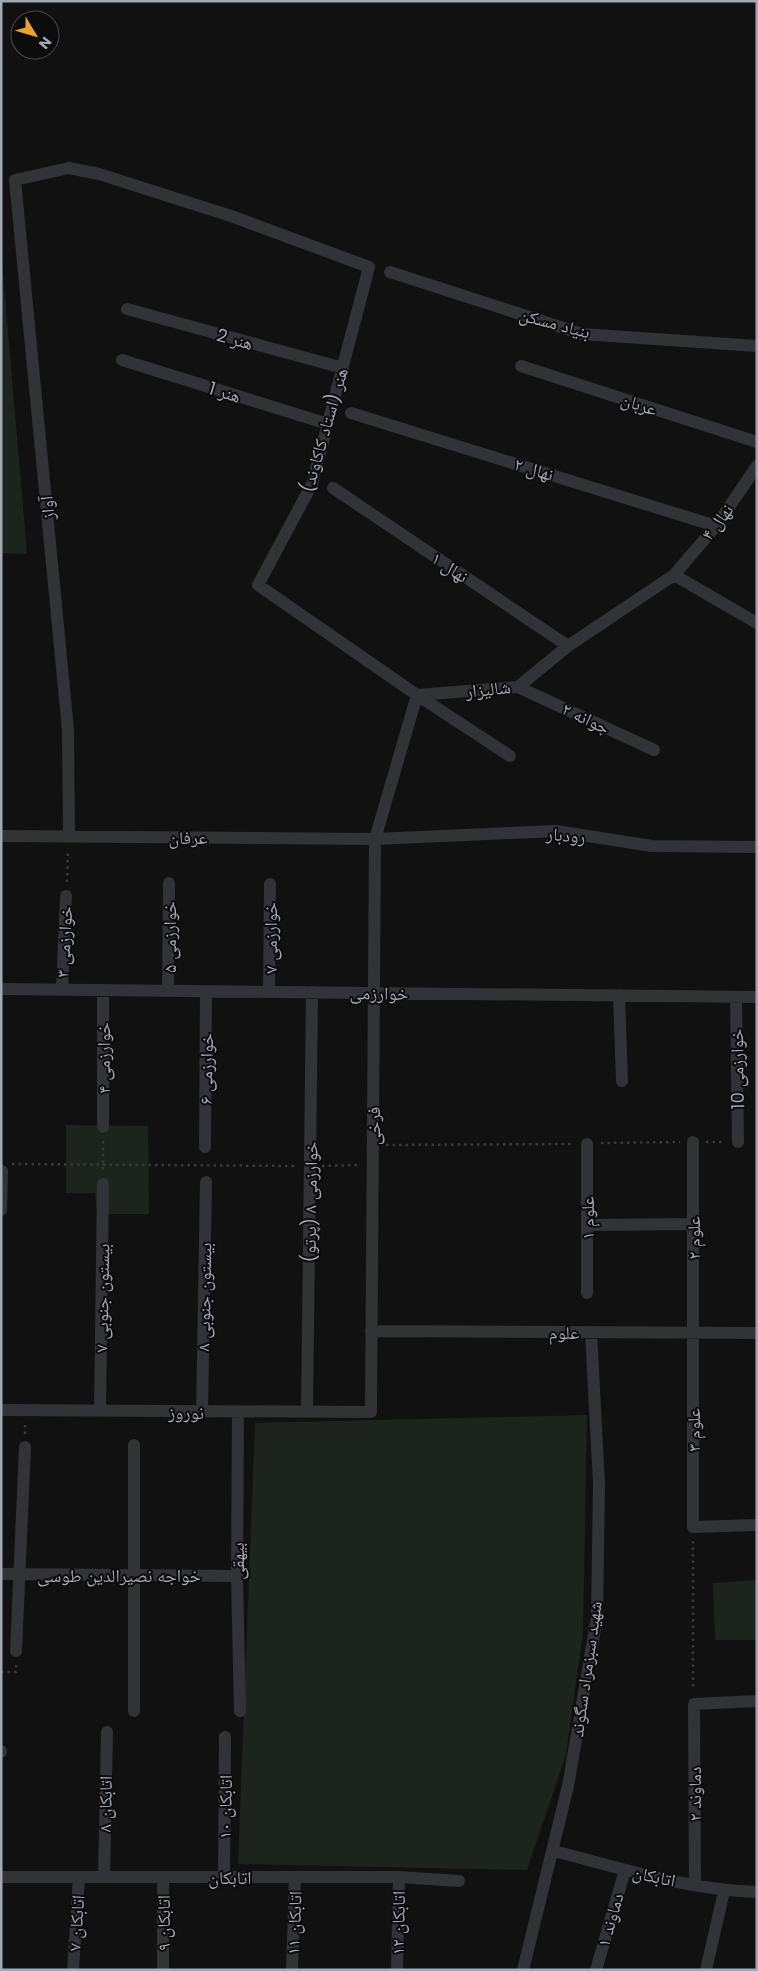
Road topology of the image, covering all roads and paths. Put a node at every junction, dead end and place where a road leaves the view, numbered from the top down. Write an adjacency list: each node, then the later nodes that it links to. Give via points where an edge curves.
1 (16, 180): 7 (street, هنر (استاد کاکاوند), via 70,168 99,174 231,216 368,266); 22 (street, آواز, via 68,730)
2 (390, 272): 4 (street, بنیاد مسکن, via 582,334)
3 (127, 309): 7 (street, هنر 2)
4 (757, 346)
5 (122, 360): 9 (street, هنر 1)
6 (521, 366): 10 (street, عربان)
7 (343, 368): 9 (street, هنر (استاد کاکاوند))
8 (351, 412): 13 (street, نهال ۲)
9 (328, 424): 18 (street, هنر (استاد کاکاوند), via 312,484 258,584)
10 (757, 442)
11 (757, 466): 13 (street, نهال ۴)
12 (332, 488): 16 (street, نهال ۱)
13 (716, 526): 14 (street, نهال ۴)
14 (674, 576): 15 (street); 16 (street, شالیزار)
15 (757, 623)
16 (568, 646): 17 (street, شالیزار)
17 (518, 687): 18 (street, شالیزار); 19 (street, جوانه ۲)
18 (417, 695): 20 (street); 23 (street)
19 (654, 750)
20 (510, 756)
21 (1, 836): 22 (street, عرفان)
22 (69, 836): 23 (street, عرفان); 27 (path)
23 (375, 839): 24 (street, رودبار, via 556,832 652,846); 35 (street, فرخی)
24 (757, 847)
25 (169, 883): 31 (street, خوارزمی ۵)
26 (270, 884): 33 (street, خوارزمی ۷)
27 (66, 896): 29 (street, خوارزمی ۳)
28 (1, 989): 29 (street, خوارزمی)
29 (62, 989): 30 (street, خوارزمی)
30 (102, 990): 31 (street, خوارزمی); 40 (street, خوارزمی ۴)
31 (168, 990): 32 (street, خوارزمی)
32 (206, 991): 33 (street, خوارزمی); 45 (street, خوارزمی ۶)
33 (269, 992): 34 (street, خوارزمی)
34 (312, 992): 35 (street, خوارزمی); 49 (street, خوارزمی ۸ (پرتو))
35 (374, 993): 36 (street, خوارزمی); 44 (street, فرخی)
36 (619, 995): 37 (street, خوارزمی); 39 (street)
37 (736, 997): 38 (street, خوارزمی); 42 (street, خوارزمی 10)
38 (757, 997)
39 (622, 1081)
40 (103, 1127): 46 (path)
41 (693, 1142): 42 (path); 43 (path); 54 (street, علوم ۲)
42 (738, 1142)
43 (587, 1144): 44 (path); 55 (street, علوم ۱)
44 (373, 1145): 48 (street, فرخی)
45 (205, 1147)
46 (103, 1164): 47 (path); 50 (path); 52 (path)
47 (205, 1165): 49 (path); 51 (path)
48 (373, 1165): 49 (path); 57 (street, فرخی)
49 (310, 1166): 66 (street, خوارزمی ۸ (پرتو))
50 (6, 1167): 53 (street)
51 (206, 1182): 64 (street, بیستون جنوبی ۸)
52 (103, 1184): 63 (street, بیستون جنوبی ۷)
53 (1, 1210)
54 (693, 1224): 55 (street); 59 (street, علوم ۲)
55 (587, 1225): 56 (street, علوم ۱)
56 (587, 1293)
57 (372, 1331): 58 (street, علوم); 67 (street, فرخی)
58 (591, 1332): 59 (street, علوم); 84 (street, شهید سبزمراد سگوند, via 599,1484 596,1617)
59 (692, 1333): 60 (street, علوم); 71 (street, علوم ۳)
60 (757, 1333)
61 (1, 1410): 62 (street, نوروز)
62 (26, 1411): 63 (street, نوروز); 69 (path)
63 (100, 1411): 64 (street, نوروز)
64 (202, 1412): 65 (street, نوروز)
65 (238, 1412): 66 (street, نوروز); 75 (street, بیهقی)
66 (307, 1412): 67 (street, نوروز)
67 (371, 1412)
68 (134, 1445): 74 (street)
69 (24, 1446): 73 (street)
70 (757, 1525): 71 (street)
71 (693, 1527): 79 (path)
72 (1, 1574): 73 (street, خواجه نصیرالدین طوسی)
73 (20, 1574): 74 (street, خواجه نصیرالدین طوسی); 76 (street)
74 (133, 1575): 75 (street, خواجه نصیرالدین طوسی); 80 (street)
75 (237, 1576): 81 (street, بیهقی)
76 (16, 1652): 77 (path, via 16,1672)
77 (1, 1672)
78 (757, 1701): 79 (street)
79 (694, 1704): 94 (street, دماوند ۲)
80 (134, 1711)
81 (240, 1711)
82 (107, 1732): 89 (street, اتابکان ۸)
83 (225, 1737): 91 (street, اتابکان ۱۰)
84 (554, 1851): 85 (street, اتابکان); 101 (street, شهید سبزمراد سگوند)
85 (625, 1870): 94 (street, اتابکان); 102 (street, دماوند ۱)
86 (398, 1876): 92 (street, اتابکان); 93 (street, اتابکان); 100 (street, اتابکان ۱۲)
87 (1, 1877): 88 (street, اتابکان)
88 (79, 1877): 89 (street, اتابکان); 97 (street, اتابکان ۷)
89 (104, 1877): 90 (street, اتابکان)
90 (163, 1877): 91 (street, اتابکان); 98 (street, اتابکان ۹)
91 (224, 1877): 92 (street, اتابکان)
92 (295, 1877): 99 (street, اتابکان ۱۱)
93 (459, 1880)
94 (695, 1885): 95 (street, اتابکان)
95 (724, 1891): 96 (street, اتابکان); 103 (street)
96 (757, 1892)
97 (72, 1970)
98 (163, 1970)
99 (292, 1970)
100 (397, 1970)
101 (523, 1970)
102 (596, 1970)
103 (706, 1970)

